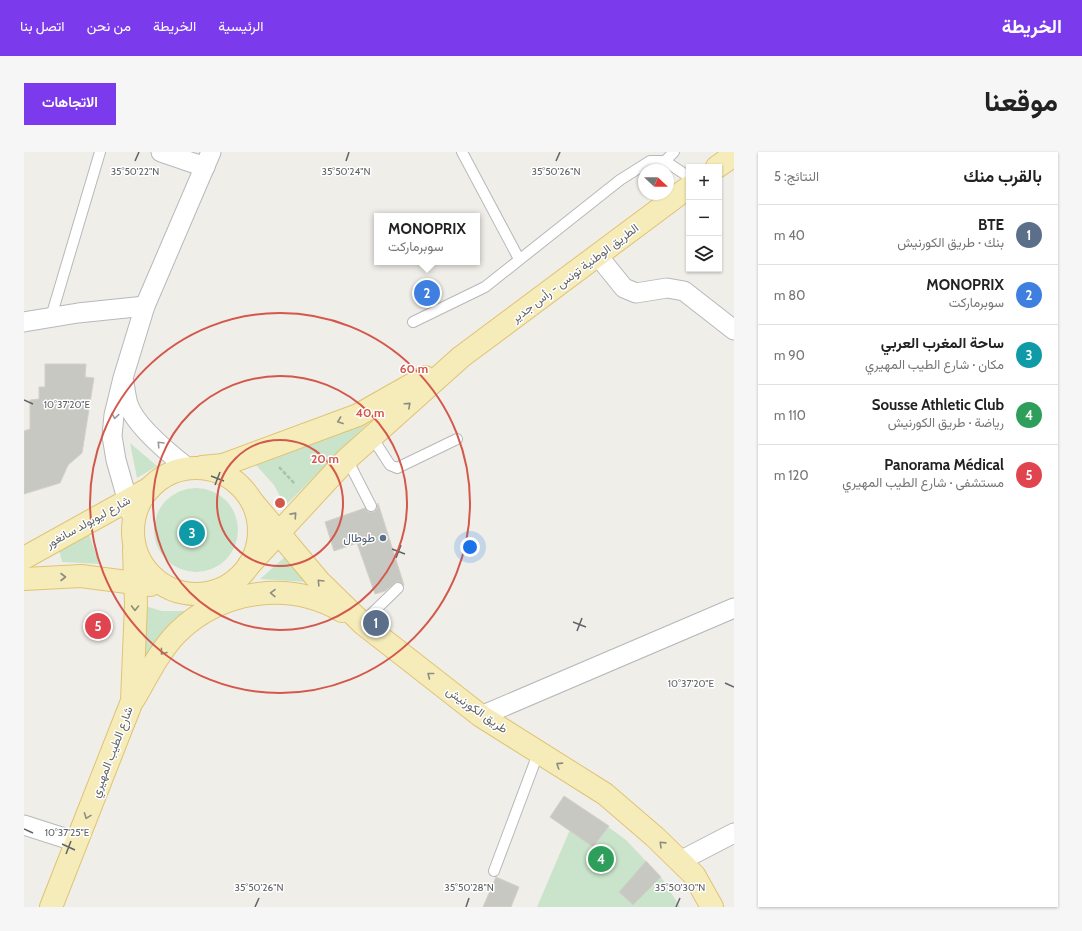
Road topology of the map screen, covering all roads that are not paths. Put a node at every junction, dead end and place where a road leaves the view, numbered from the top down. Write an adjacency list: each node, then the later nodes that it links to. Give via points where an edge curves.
1 (100, 152): 14 (lane)
2 (161, 152): 6 (street)
3 (462, 152): 12 (lane)
4 (673, 152): 7 (lane)
5 (734, 155): 8 (main road)
6 (208, 159): 13 (street)
7 (666, 161): 9 (lane); 12 (lane, via 650,161 620,180)
8 (721, 164)
9 (686, 175)
10 (686, 189): 11 (main road, الطريق الوطنية تونس - رأس جدير)
11 (598, 256): 17 (street, via 624,288 636,293 667,288 684,291); 18 (main road, الطريق الوطنية تونس - رأس جدير)
12 (519, 259): 16 (lane, via 484,287)
13 (145, 306): 14 (street); 19 (street)
14 (51, 317): 15 (street)
15 (24, 322)
16 (413, 322)
17 (734, 330)
18 (461, 357): 20 (main road, الطريق الوطنية تونس - رأس جدير, one-way to 18); 23 (main road, الطريق الوطنية تونس - رأس جدير, one-way to 23, via 358,415 223,465)
19 (123, 378): 23 (street, one-way to 19, via 164,449 144,428 128,405); 26 (street, one-way to 26, via 112,436)
20 (372, 437): 21 (lane, via 390,465 397,468); 22 (main road, الطريق الوطنية تونس - رأس جدير)
21 (457, 439)
22 (347, 458): 27 (lane); 29 (main road, الطريق الوطنية تونس - رأس جدير, one-way to 22)
23 (192, 469): 24 (main road, via 167,476); 25 (main road, via 211,470 227,476 240,486)
24 (153, 486): 26 (main road, شارع ليوبولد سانغور); 28 (main road, via 142,500)
25 (251, 500): 29 (main road, طريق الكورنيش); 31 (main road, via 257,516 259,535 256,550)
26 (128, 501): 28 (street); 30 (main road, شارع ليوبولد سانغور)
27 (371, 506)
28 (134, 532): 33 (main road, شارع الطيب المهيري); 34 (main road, via 140,559 150,574)
29 (278, 533): 31 (main road, الطريق الوطنية تونس - رأس جدير); 37 (main road, طريق الكورنيش, one-way to 29, via 319,581)
30 (24, 558)
31 (249, 564): 34 (main road, via 240,577 212,592 182,593)
32 (24, 579): 33 (main road, one-way to 33, via 81,576)
33 (135, 583): 34 (main road); 38 (main road, شارع الطيب المهيري, one-way to 38)
34 (167, 587)
35 (398, 588): 37 (lane)
36 (734, 608): 39 (street)
37 (362, 623): 38 (main road, one-way to 38, via 336,607 301,594 260,593 239,597 199,616 178,633); 39 (main road, طريق الكورنيش, one-way to 37)
38 (132, 701): 43 (main road, شارع الطيب المهيري, one-way to 43)
39 (481, 716): 40 (main road, طريق الكورنيش)
40 (539, 751): 44 (main road, طريق الكورنيش, one-way to 40, via 605,794); 45 (lane)
41 (24, 825): 43 (street)
42 (734, 833): 44 (street)
43 (77, 842): 46 (main road, شارع الطيب المهيري)
44 (680, 861): 47 (main road, طريق الكورنيش, via 694,874)
45 (494, 872)
46 (51, 907)
47 (712, 907)

